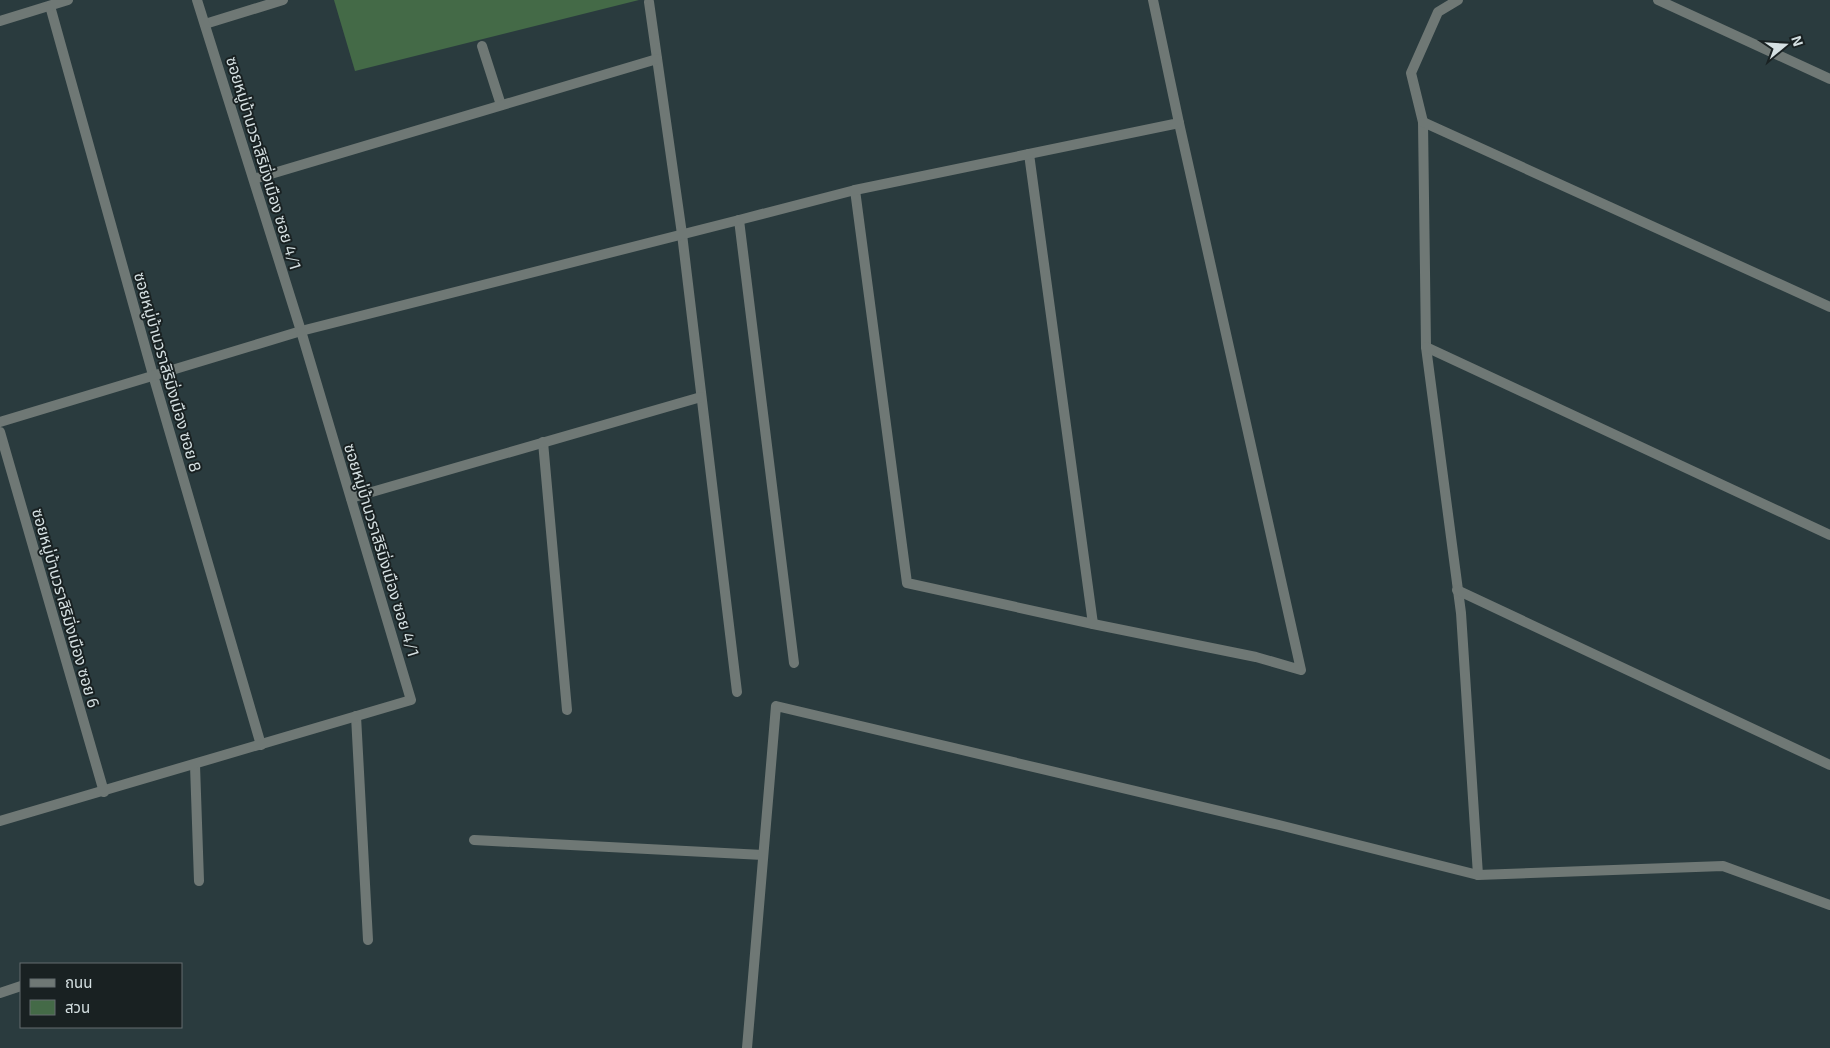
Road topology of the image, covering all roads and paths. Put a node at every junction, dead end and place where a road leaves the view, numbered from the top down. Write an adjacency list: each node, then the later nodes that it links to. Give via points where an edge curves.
1 (68, 0): 8 (street)
2 (197, 0): 10 (street, ซอยหมู่บ้านวราสิริมิ่งเมือง ซอย 4/1)
3 (283, 0): 10 (street)
4 (1153, 0): 16 (street)
5 (1458, 0): 15 (street, via 1438,12 1411,73)
6 (1658, 0): 13 (street)
7 (649, 2): 12 (street)
8 (50, 6): 9 (street); 25 (street, ซอยหมู่บ้านวราสิริมิ่งเมือง ซอย 8)
9 (0, 21)
10 (205, 24): 18 (street, ซอยหมู่บ้านวราสิริมิ่งเมือง ซอย 4/1)
11 (482, 46): 14 (street)
12 (657, 59): 14 (street); 21 (street)
13 (1830, 79)
14 (501, 105): 18 (street)
15 (1423, 122): 22 (street); 24 (street)
16 (1179, 124): 17 (street); 33 (street, via 1301,670 1256,657)
17 (1030, 154): 19 (street); 33 (street)
18 (254, 179): 23 (street, ซอยหมู่บ้านวราสิริมิ่งเมือง ซอย 4/1)
19 (855, 190): 20 (street); 33 (street, via 907,583)
20 (739, 220): 21 (street); 34 (street)
21 (682, 234): 23 (street); 26 (street)
22 (1830, 307)
23 (301, 331): 25 (street); 30 (street, ซอยหมู่บ้านวราสิริมิ่งเมือง ซอย 4/1)
24 (1426, 347): 31 (street); 32 (street)
25 (153, 375): 27 (street); 38 (street, ซอยหมู่บ้านวราสิริมิ่งเมือง ซอย 8)
26 (701, 397): 29 (street); 35 (street)
27 (0, 422)
28 (0, 432): 41 (street, ซอยหมู่บ้านวราสิริมิ่งเมือง ซอย 6)
29 (543, 442): 30 (street); 36 (street)
30 (351, 498): 37 (street, ซอยหมู่บ้านวราสิริมิ่งเมือง ซอย 4/1, via 411,700)
31 (1830, 535)
32 (1457, 590): 40 (street); 45 (street)
33 (1093, 624)
34 (794, 663)
35 (737, 692)
36 (567, 710)
37 (356, 716): 38 (street, ซอยหมู่บ้านวราสิริมิ่งเมือง ซอย 4/1); 48 (street)
38 (261, 745): 39 (street, ซอยหมู่บ้านวราสิริมิ่งเมือง ซอย 4/1)
39 (195, 764): 41 (street, ซอยหมู่บ้านวราสิริมิ่งเมือง ซอย 4/1); 46 (street)
40 (1830, 765)
41 (104, 792): 42 (street, ซอยหมู่บ้านวราสิริมิ่งเมือง ซอย 4/1)
42 (0, 821)
43 (474, 840): 44 (street)
44 (763, 855): 45 (street, via 776,706 1279,825); 51 (street)
45 (1478, 876): 47 (street, via 1723,866)
46 (199, 881)
47 (1830, 905)
48 (368, 940)
49 (20, 986): 50 (street)
50 (0, 993)
51 (747, 1048)

